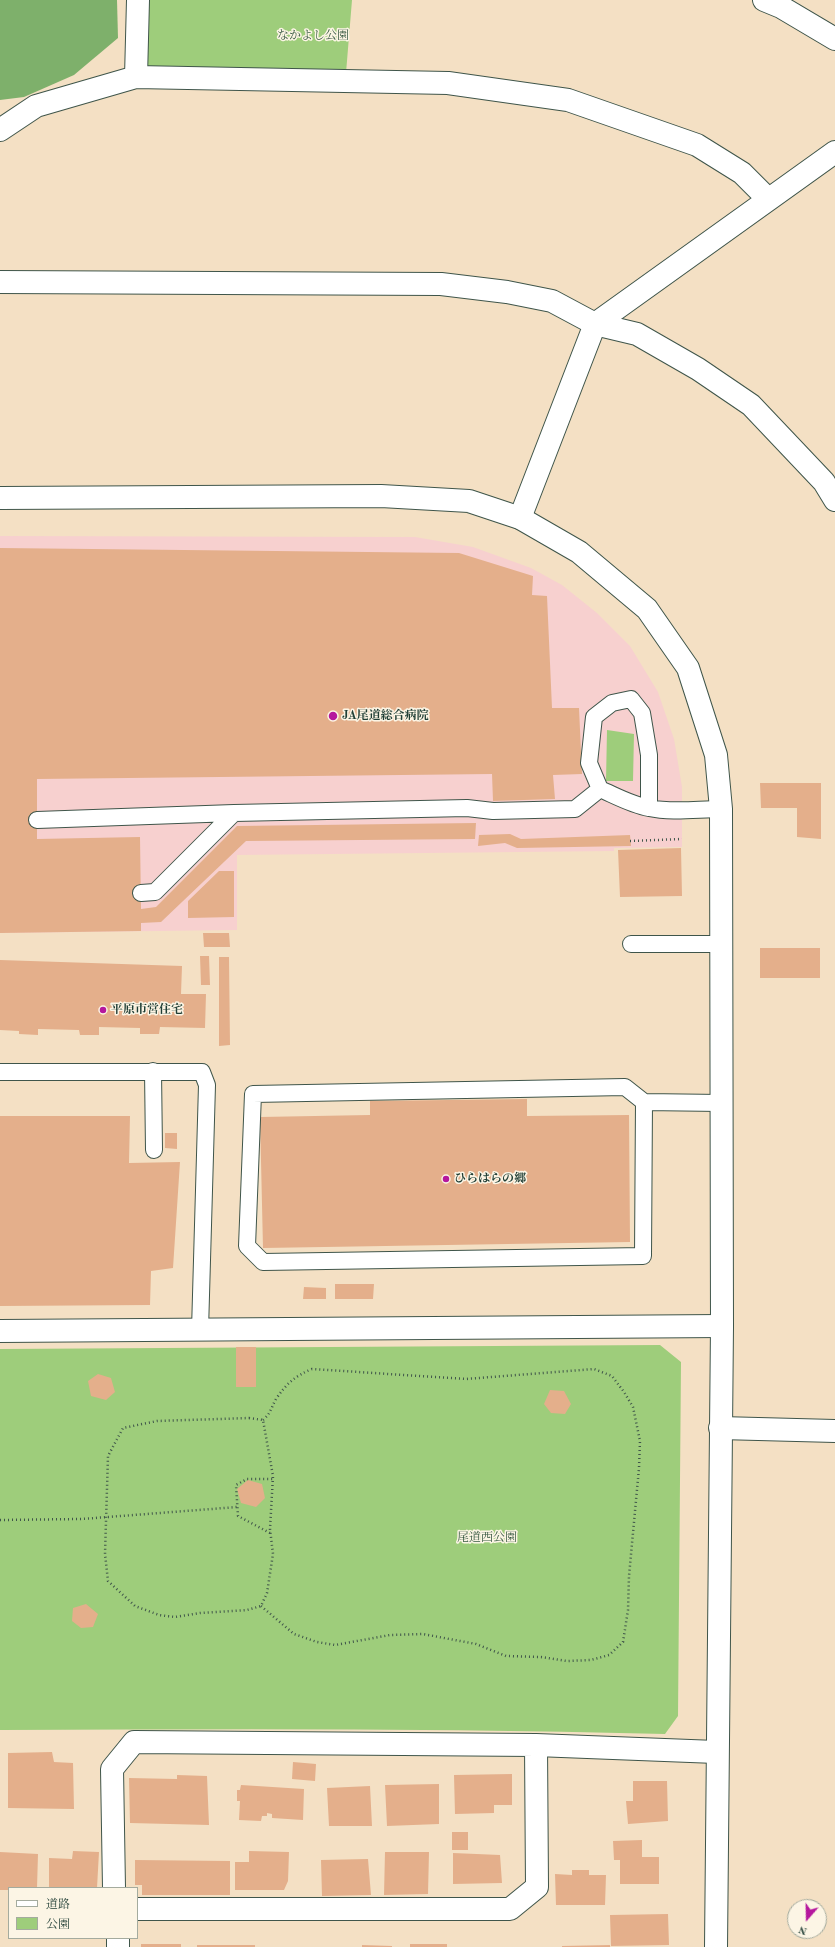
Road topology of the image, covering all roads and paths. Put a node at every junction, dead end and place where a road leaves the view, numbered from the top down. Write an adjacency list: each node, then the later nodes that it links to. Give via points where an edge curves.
1 (138, 0): 4 (street)
2 (764, 0): 3 (street)
3 (835, 39)
4 (136, 77): 5 (street, via 36,106); 7 (street, via 448,83 568,100 697,145 742,173)
5 (0, 130)
6 (835, 152): 7 (street)
7 (768, 199): 9 (street)
8 (0, 282): 9 (street, via 441,284 507,292 552,301)
9 (596, 324): 11 (street, via 637,334 698,369 751,405 824,482); 12 (street)
10 (0, 498): 12 (street, via 381,496 469,501)
11 (835, 500)
12 (520, 518): 15 (street, via 579,552 647,610 688,668 716,756)
13 (600, 789): 14 (lane); 14 (lane, via 590,763 594,717 612,703 631,699 642,713 649,755); 16 (lane, via 575,809 493,811 467,808)
14 (649, 808): 15 (lane)
15 (721, 809): 22 (street)
16 (234, 813): 17 (lane); 20 (lane, via 156,892)
17 (37, 820)
18 (682, 839): 19 (path)
19 (630, 841)
20 (141, 893)
21 (630, 944): 22 (lane)
22 (721, 944): 26 (street)
23 (0, 1072): 24 (lane)
24 (153, 1072): 27 (lane); 29 (lane, via 202,1072 207,1085)
25 (644, 1102): 25 (lane, via 643,1256 263,1262 247,1246 253,1094 625,1087); 26 (lane)
26 (721, 1103): 28 (street)
27 (154, 1150)
28 (722, 1326): 29 (street); 32 (street)
29 (200, 1330): 30 (street)
30 (0, 1331)
31 (263, 1420): 34 (path); 36 (path, via 249,1418 156,1421 123,1428 108,1456); 39 (path, via 270,1414 276,1400 288,1384 297,1376 312,1370 466,1379 594,1369 612,1376 624,1392 633,1407 640,1441 624,1642 609,1656 567,1661 506,1656 476,1644 423,1634 390,1635 335,1645 294,1634)
32 (720, 1428): 33 (street); 41 (street)
33 (835, 1431)
34 (273, 1479): 35 (path, via 246,1479 236,1485); 38 (path)
35 (237, 1507): 36 (path); 38 (path, via 238,1516)
36 (106, 1517): 37 (path); 39 (path, via 108,1581 134,1606 159,1615 175,1617 247,1610)
37 (0, 1520)
38 (271, 1533): 39 (path, via 273,1554 267,1593)
39 (261, 1606)
40 (536, 1745): 41 (street); 42 (street, via 134,1742 112,1769); 43 (street, via 537,1887 510,1909)
41 (716, 1752): 44 (street)
42 (114, 1887)
43 (138, 1909)
44 (716, 1947)

